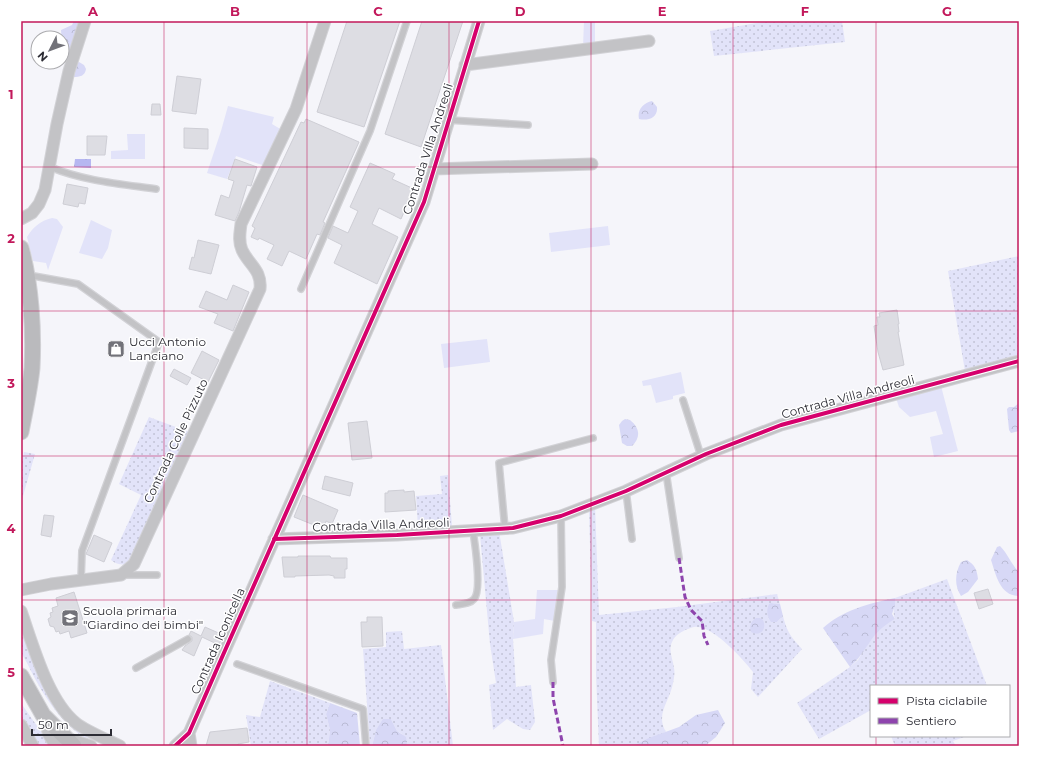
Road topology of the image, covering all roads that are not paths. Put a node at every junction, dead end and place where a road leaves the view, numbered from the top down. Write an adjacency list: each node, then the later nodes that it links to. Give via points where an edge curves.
1 (85, 21): 10 (street, via 69,71)
2 (325, 21): 31 (street, Contrada Colle Pizzuto, via 296,109 241,224 239,239 245,255 257,269 261,282 260,289 134,564)
3 (407, 21): 16 (lane, via 370,131)
4 (479, 21): 6 (street, Contrada Villa Andreoli)
5 (649, 41): 6 (street)
6 (465, 65): 7 (street, Contrada Villa Andreoli)
7 (448, 120): 8 (lane); 11 (street, Contrada Villa Andreoli)
8 (528, 125)
9 (592, 164): 11 (street)
10 (50, 167): 12 (lane, via 90,180); 13 (street, via 39,204 32,213)
11 (434, 169): 27 (street, Contrada Villa Andreoli, via 424,202)
12 (156, 189)
13 (21, 219)
14 (21, 248): 15 (main road)
15 (27, 275): 19 (main road, via 32,368); 32 (lane, via 78,284 159,342 82,551)
16 (301, 289)
17 (1019, 362): 21 (street, Contrada Villa Andreoli, via 781,425)
18 (683, 400): 21 (lane)
19 (21, 432)
20 (593, 438): 25 (lane, via 499,463)
21 (701, 456): 22 (street, Contrada Villa Andreoli)
22 (666, 472): 23 (street, Contrada Villa Andreoli); 29 (lane)
23 (626, 491): 24 (street, Contrada Villa Andreoli); 28 (lane)
24 (561, 516): 25 (street, Contrada Villa Andreoli); 40 (lane, via 562,587 551,660)
25 (505, 528): 26 (street, Contrada Villa Andreoli)
26 (473, 531): 27 (street, Contrada Villa Andreoli); 34 (lane, via 477,595 474,600)
27 (274, 539): 42 (street, Contrada Iconicella)
28 (632, 539)
29 (679, 558)
30 (157, 575): 31 (lane)
31 (121, 576): 32 (street)
32 (80, 580): 33 (street)
33 (21, 590)
34 (456, 605)
35 (21, 612): 47 (street, via 44,673 66,713 77,724)
36 (188, 639): 38 (lane)
37 (237, 664): 50 (lane, via 363,709)
38 (136, 668)
39 (21, 676): 44 (main road, via 43,715)
40 (554, 682)
41 (21, 725): 43 (street)
42 (189, 733): 48 (street, Contrada Iconicella); 49 (street)
43 (24, 736): 45 (street)
44 (65, 743): 46 (street)
45 (33, 746)
46 (90, 746)
47 (120, 746)
48 (175, 746)
49 (191, 746)
50 (366, 746)

